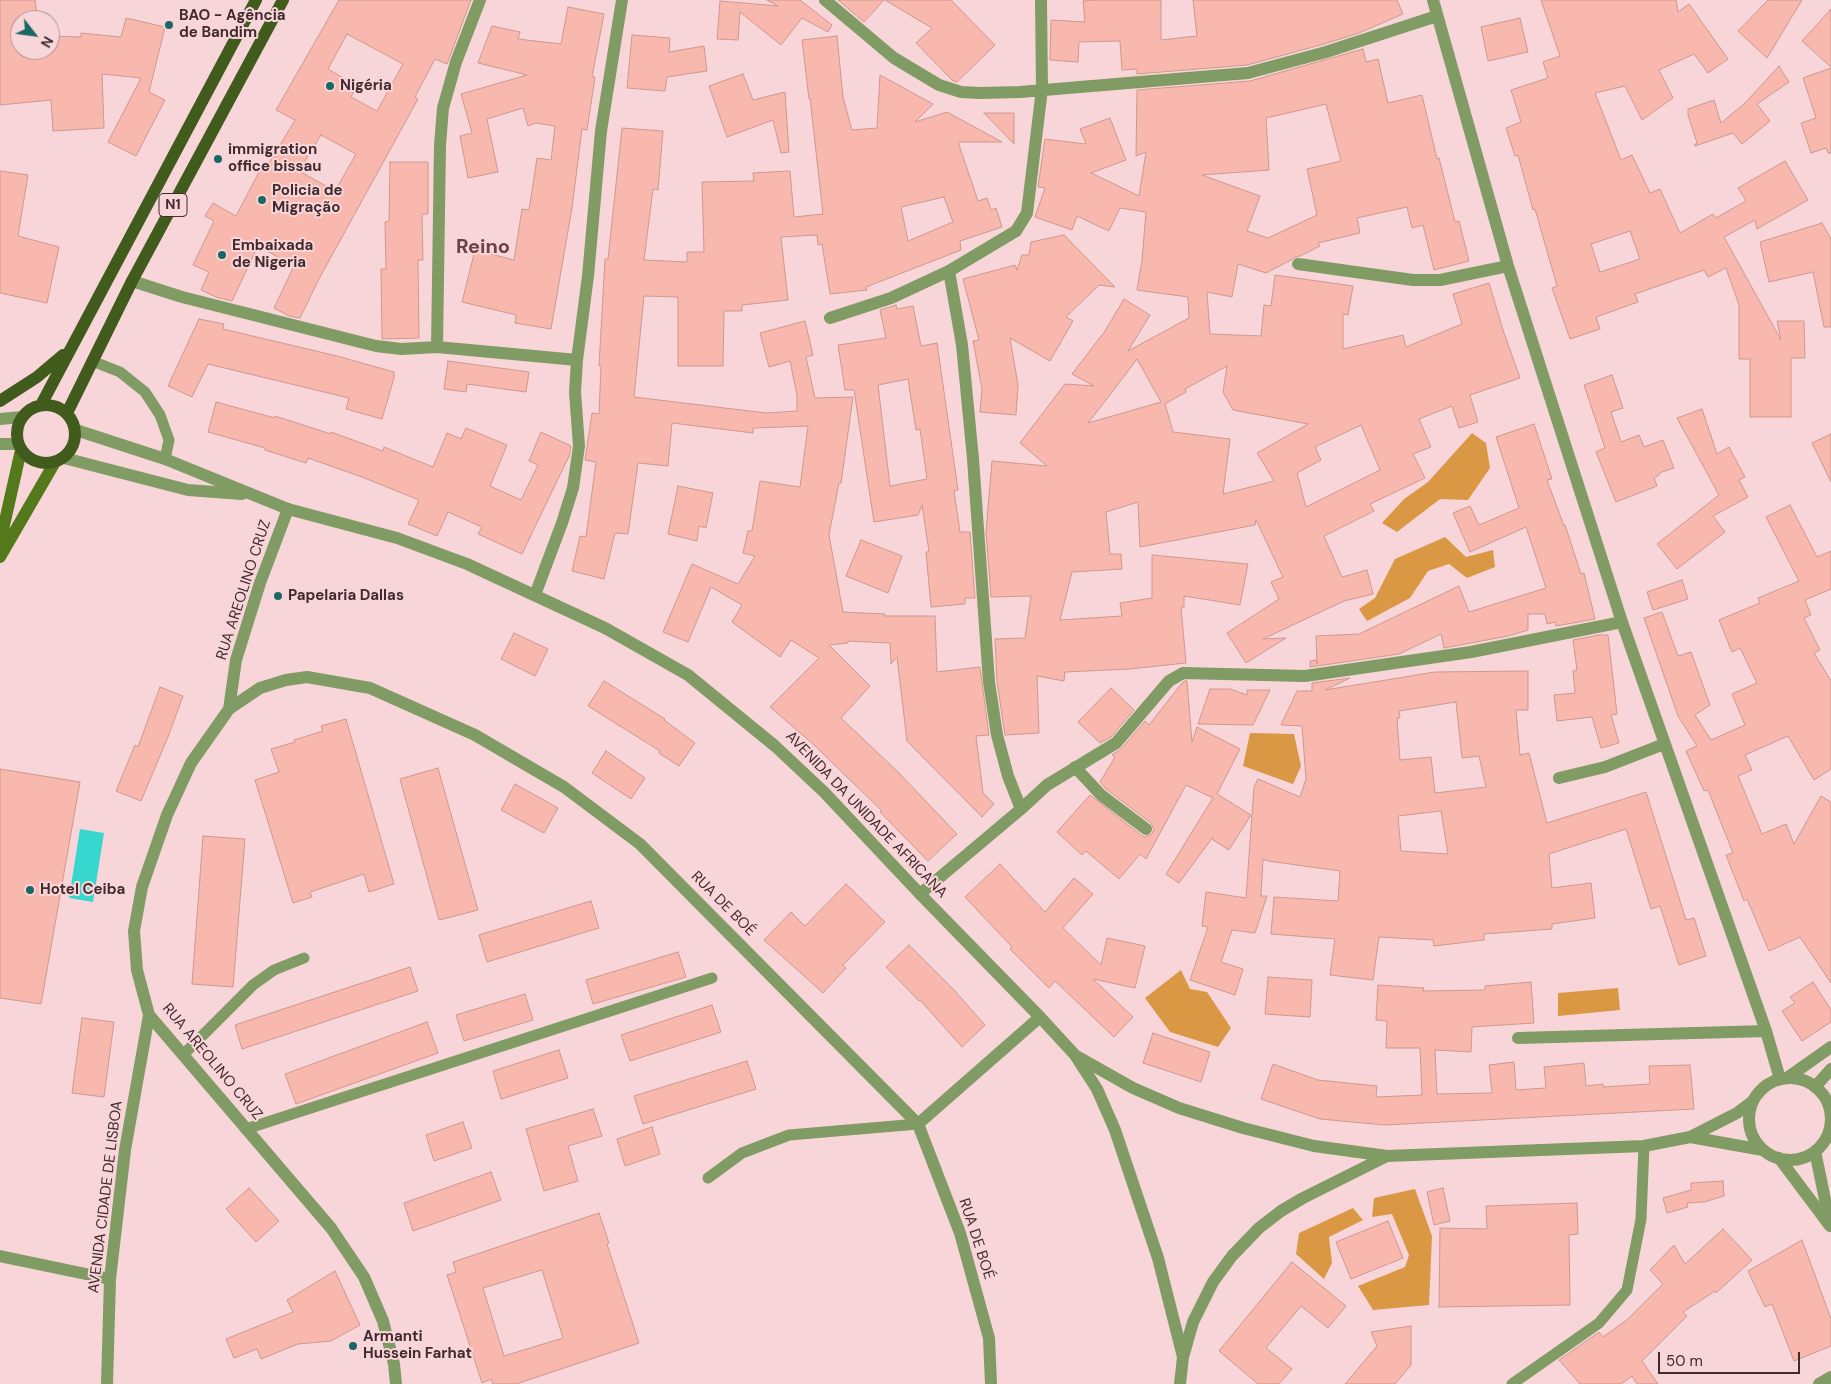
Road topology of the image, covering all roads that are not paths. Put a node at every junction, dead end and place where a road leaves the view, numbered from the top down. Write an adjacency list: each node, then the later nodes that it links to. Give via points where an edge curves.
1 (256, 0): 16 (main road, N1)
2 (283, 0): 13 (main road, N1)
3 (480, 0): 15 (street, via 456,62 443,108)
4 (622, 0): 17 (street, via 601,131)
5 (825, 0): 9 (street, via 894,58 939,85 961,92 980,93)
6 (1041, 0): 9 (street)
7 (1433, 0): 8 (street)
8 (1437, 16): 9 (street, via 1248,73); 11 (street)
9 (1042, 89): 12 (street, via 1027,213 1016,231)
10 (1298, 264): 11 (street, via 1413,280 1440,280)
11 (1508, 266): 34 (street)
12 (950, 271): 14 (street, via 891,298); 39 (street, via 962,345 974,459 989,682 997,735)
13 (132, 282): 15 (street, via 376,346 401,349); 18 (main road, N1)
14 (830, 318)
15 (437, 347): 17 (street)
16 (69, 350): 19 (main road, via 18,391); 20 (main road, N1)
17 (577, 360): 33 (street, via 575,392 579,446 573,488)
18 (92, 361): 21 (main road, N1); 27 (lane, via 120,372 145,392 160,415 169,440)
19 (0, 400)
20 (41, 405): 21 (main road, via 60,408); 22 (main road)
21 (67, 413): 24 (main road)
22 (22, 417): 23 (street); 26 (main road, via 17,435)
23 (0, 419)
24 (76, 430): 27 (street, AVENIDA DA UNIDADE AFRICANA); 28 (main road, via 71,450)
25 (0, 444): 26 (street)
26 (20, 447): 28 (main road, via 30,460 42,464); 31 (main road)
27 (165, 459): 29 (street, AVENIDA DA UNIDADE AFRICANA)
28 (59, 460): 29 (street, AVENIDA DA UNIDADE AFRICANA, via 188,490); 32 (main road)
29 (254, 495): 30 (street, AVENIDA DA UNIDADE AFRICANA)
30 (288, 509): 33 (street, AVENIDA DA UNIDADE AFRICANA, via 397,538 467,564); 35 (street, RUA AREOLINO CRUZ, via 240,644)
31 (0, 543)
32 (0, 557)
33 (535, 595): 41 (street, AVENIDA DA UNIDADE AFRICANA, via 604,628 688,675 775,746 824,792)
34 (1622, 622): 36 (street); 37 (street, via 1471,652 1305,676 1183,673 1170,682 1116,743)
35 (229, 709): 44 (street, RUA AREOLINO CRUZ, via 191,763 167,815 142,887 134,931 137,970); 55 (street, RUA DE BOÉ, via 260,688 286,680 307,677 370,688 475,734 564,787 640,844)
36 (1664, 744): 38 (street, via 1605,767); 46 (street)
37 (1075, 767): 39 (street, via 1047,785); 40 (street, via 1102,795)
38 (1559, 778)
39 (1021, 809): 41 (street)
40 (1146, 829)
41 (920, 894): 45 (street, AVENIDA DA UNIDADE AFRICANA)
42 (304, 958): 49 (lane, via 274,970 253,985)
43 (712, 978): 56 (lane)
44 (149, 1015): 49 (street, RUA AREOLINO CRUZ); 67 (street, AVENIDA CIDADE DE LISBOA, via 125,1150)
45 (1040, 1017): 50 (street, AVENIDA DA UNIDADE AFRICANA); 55 (street)
46 (1766, 1032): 47 (street); 52 (street)
47 (1518, 1038)
48 (1831, 1047): 52 (street)
49 (182, 1055): 56 (street, RUA AREOLINO CRUZ)
50 (1075, 1055): 62 (street, via 1133,1088 1179,1108 1314,1146); 68 (street, AVENIDA DA UNIDADE AFRICANA, via 1097,1089 1115,1130 1158,1258)
51 (1831, 1069): 53 (street)
52 (1783, 1079): 53 (street, via 1797,1078); 54 (street, via 1764,1087)
53 (1822, 1090): 57 (street, via 1829,1106)
54 (1753, 1101): 58 (street); 60 (street, via 1750,1127)
55 (918, 1124): 64 (lane, via 789,1135 742,1153); 72 (street, RUA DE BOÉ, via 960,1233 989,1338)
56 (246, 1130): 71 (street, RUA AREOLINO CRUZ, via 331,1228 364,1278 383,1321)
57 (1830, 1131): 61 (street)
58 (1690, 1137): 59 (street); 60 (street)
59 (1644, 1146): 62 (street); 74 (lane, via 1641,1219 1627,1290 1599,1323)
60 (1763, 1150): 63 (street)
61 (1815, 1150): 63 (street, via 1798,1159); 65 (street)
62 (1387, 1156): 68 (street, via 1303,1198 1259,1228 1213,1282 1193,1322)
63 (1779, 1158): 65 (street)
64 (708, 1178)
65 (1831, 1227)
66 (0, 1256): 67 (street)
67 (110, 1279): 70 (street, AVENIDA CIDADE DE LISBOA)
68 (1183, 1357): 73 (street, AVENIDA DA UNIDADE AFRICANA)
69 (1831, 1377): 75 (street)
70 (107, 1384)
71 (396, 1384)
72 (991, 1384)
73 (1180, 1384)
74 (1512, 1384)
75 (1819, 1384)

